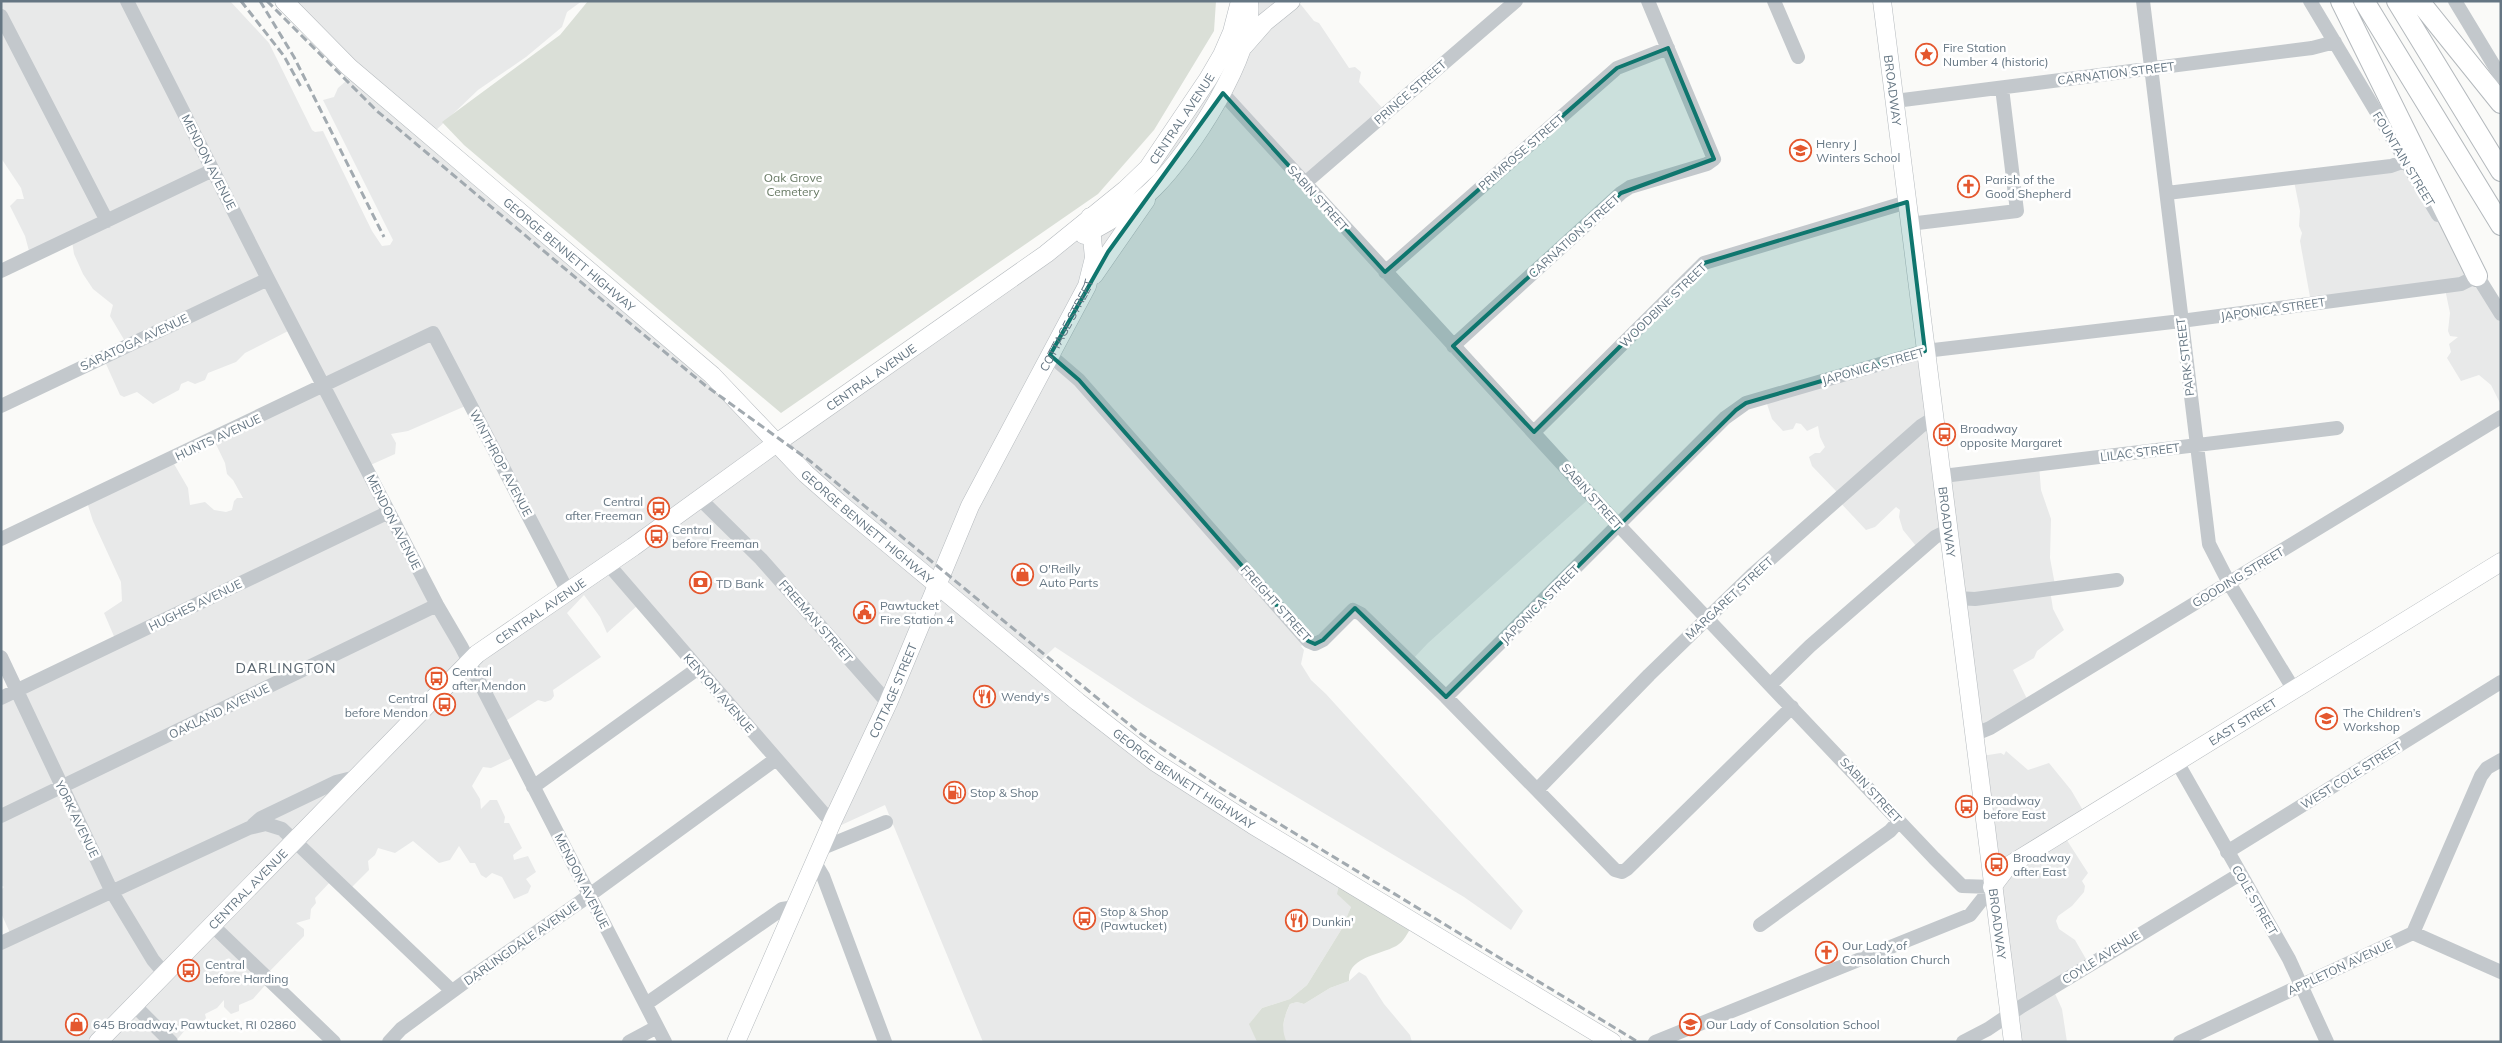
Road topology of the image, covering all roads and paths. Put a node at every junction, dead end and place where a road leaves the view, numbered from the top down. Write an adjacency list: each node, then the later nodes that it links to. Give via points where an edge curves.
1 (127, 1): 29 (street, MENDON AVENUE)
2 (284, 1): 56 (main road, GEORGE BENNETT HIGHWAY, via 349,67 712,375)
3 (1291, 1): 18 (main road, via 1265,22)
4 (1516, 1): 31 (street, PRINCE STREET)
5 (1648, 1): 19 (street)
6 (1774, 1): 20 (street)
7 (1882, 1): 26 (main road, BROADWAY)
8 (2142, 1): 21 (street, PARK STREET)
9 (2310, 1): 17 (street, FOUNTAIN STREET)
10 (2341, 1): 41 (highway)
11 (2364, 1): 38 (highway)
12 (2397, 1): 30 (highway)
13 (2419, 1): 27 (highway)
14 (2455, 1): 22 (street)
15 (1242, 2): 18 (main road, via 1249,19); 23 (main road, CENTRAL AVENUE, via 1232,32)
16 (1, 16): 35 (street)
17 (2335, 42): 21 (street, CARNATION STREET, via 2323,47); 28 (street, FOUNTAIN STREET)
18 (1242, 48): 25 (main road, CENTRAL AVENUE)
19 (1668, 48): 40 (street, PRIMROSE STREET, via 1617,68); 47 (street, CARNATION STREET, via 1714,159 1707,164 1630,187 1621,193)
20 (1798, 57)
21 (2152, 69): 24 (street, CARNATION STREET); 33 (street, PARK STREET)
22 (2501, 77)
23 (1208, 79): 25 (street, SABIN STREET); 36 (main road, CENTRAL AVENUE, via 1148,168)
24 (2002, 88): 26 (street, CARNATION STREET); 37 (street, via 2017,211)
25 (1223, 93): 31 (street, SABIN STREET); 32 (main road, CENTRAL AVENUE, via 1179,158)
26 (1895, 101): 34 (main road, BROADWAY)
27 (2501, 103)
28 (2405, 161): 33 (street, via 2391,166); 41 (street, FOUNTAIN STREET)
29 (213, 170): 35 (street); 42 (street, MENDON AVENUE)
30 (2501, 172)
31 (1305, 184): 40 (street, SABIN STREET)
32 (1153, 188): 36 (main road, CENTRAL AVENUE); 43 (main road)
33 (2167, 193): 45 (street, PARK STREET)
34 (1907, 202): 37 (main road, BROADWAY); 55 (street, WOODBINE STREET, via 1704,263)
35 (106, 221): 39 (street)
36 (1091, 224): 43 (main road, COTTAGE STREET, via 1094,258); 56 (main road, CENTRAL AVENUE)
37 (1909, 224): 48 (main road, BROADWAY)
38 (2501, 225)
39 (1, 271)
40 (1385, 272): 47 (street, SABIN STREET)
41 (2477, 276): 44 (street, FOUNTAIN STREET); 45 (street, JAPONICA STREET, via 2455,284)
42 (268, 279): 50 (street, MENDON AVENUE); 51 (street, SARATOGA AVENUE)
43 (1087, 286): 49 (main road, COTTAGE STREET)
44 (2501, 314)
45 (2181, 321): 48 (street, JAPONICA STREET); 57 (street, PARK STREET)
46 (434, 333): 50 (street, HUNTS AVENUE); 69 (street, WINTHROP AVENUE)
47 (1453, 346): 55 (street, SABIN STREET)
48 (1925, 350): 53 (main road, BROADWAY); 61 (street, JAPONICA STREET, via 1746,403 1724,418)
49 (1050, 355): 68 (main road, COTTAGE STREET, via 970,506); 80 (street, FREIGHT STREET, via 1079,380 1308,641 1315,644 1323,640 1354,610)
50 (324, 387): 60 (street, MENDON AVENUE); 63 (street, HUNTS AVENUE)
51 (1, 406)
52 (2501, 417): 67 (street, GOODING STREET)
53 (1934, 418): 58 (main road, BROADWAY); 72 (street, MARGARET STREET, via 1922,424 1826,508)
54 (2337, 428): 57 (street, LILAC STREET)
55 (1534, 432): 61 (street, SABIN STREET)
56 (778, 442): 59 (main road, CENTRAL AVENUE); 68 (main road, GEORGE BENNETT HIGHWAY, via 813,480)
57 (2196, 446): 58 (street, LILAC STREET); 67 (street, PARK STREET, via 2209,544)
58 (1943, 476): 62 (main road, BROADWAY)
59 (699, 498): 65 (main road, CENTRAL AVENUE); 82 (street, FREEMAN STREET, via 762,559)
60 (389, 512): 71 (street, MENDON AVENUE); 78 (street, HUGHES AVENUE)
61 (1618, 525): 72 (street, SABIN STREET); 80 (street, JAPONICA STREET)
62 (1947, 531): 70 (main road, BROADWAY); 77 (street, via 1938,534)
63 (1, 539)
64 (2501, 562): 79 (main road, EAST STREET)
65 (608, 564): 69 (main road, CENTRAL AVENUE); 75 (street, KENYON AVENUE)
66 (2117, 580): 70 (street, via 1974,599)
67 (2229, 583): 79 (street, PARK STREET); 84 (street, GOODING STREET)
68 (936, 584): 82 (main road, COTTAGE STREET); 126 (main road, GEORGE BENNETT HIGHWAY, via 1078,702 1185,783)
69 (568, 592): 74 (main road, CENTRAL AVENUE, via 494,641)
70 (1956, 598): 84 (main road, BROADWAY)
71 (437, 605): 74 (street, MENDON AVENUE); 89 (street, OAKLAND AVENUE)
72 (1706, 619): 77 (street, SABIN STREET); 91 (street, MARGARET STREET)
73 (1, 657): 78 (street, YORK AVENUE)
74 (469, 662): 88 (main road, CENTRAL AVENUE); 90 (street, MENDON AVENUE)
75 (697, 669): 85 (street, KENYON AVENUE); 90 (street)
76 (2501, 682): 98 (street, WEST COLE STREET)
77 (1770, 685): 83 (street, SABIN STREET)
78 (17, 690): 81 (street, HUGHES AVENUE); 89 (street, YORK AVENUE)
79 (2294, 690): 87 (main road, EAST STREET)
80 (1446, 697): 91 (street, FREIGHT STREET)
81 (1, 698)
82 (888, 703): 93 (main road, COTTAGE STREET)
83 (1792, 707): 91 (street, FREIGHT STREET, via 1661,838 1622,872 1615,870); 94 (street, SABIN STREET)
84 (1974, 735): 101 (main road, BROADWAY)
85 (776, 759): 93 (street, KENYON AVENUE); 103 (street, DARLINGDALE AVENUE)
86 (2500, 761): 107 (street, via 2481,776)
87 (2177, 762): 98 (street, COLE STREET); 101 (main road, EAST STREET, via 2008,866)
88 (356, 778): 96 (street, via 336,782 261,818); 97 (main road, CENTRAL AVENUE)
89 (61, 787): 92 (street, OAKLAND AVENUE); 102 (street, YORK AVENUE)
90 (533, 787): 103 (street, MENDON AVENUE)
91 (1537, 790)
92 (1, 816)
93 (833, 820): 99 (main road, COTTAGE STREET)
94 (1899, 821): 101 (street, SABIN STREET, via 1962,886); 106 (street)
95 (886, 822): 99 (street)
96 (249, 828): 97 (street, via 266,824 275,826); 102 (street)
97 (293, 840): 105 (main road, CENTRAL AVENUE); 112 (street)
98 (2227, 852): 100 (street, COLE STREET)
99 (817, 855): 104 (main road, COTTAGE STREET); 117 (street)
100 (2240, 874): 111 (street, COLE STREET, via 2289,959); 115 (street, COYLE AVENUE)
101 (1992, 888): 115 (main road, BROADWAY); 127 (street, via 1970,915)
102 (112, 892): 108 (street); 110 (street, YORK AVENUE)
103 (590, 895): 112 (street, DARLINGDALE AVENUE); 113 (street, MENDON AVENUE)
104 (795, 907): 113 (street, via 782,909); 124 (main road, COTTAGE STREET)
105 (212, 925): 110 (main road, CENTRAL AVENUE); 120 (street)
106 (1760, 925)
107 (2413, 933): 109 (street); 111 (street, APPLETON AVENUE)
108 (1, 943)
109 (2501, 972)
110 (165, 974): 114 (main road, CENTRAL AVENUE)
111 (2300, 985): 130 (street, APPLETON AVENUE); 131 (street, COLE STREET)
112 (452, 991): 121 (street, DARLINGDALE AVENUE)
113 (646, 1004): 116 (street, MENDON AVENUE)
114 (134, 1006): 118 (main road, CENTRAL AVENUE); 119 (street)
115 (2009, 1014): 128 (street, COYLE AVENUE); 129 (main road, BROADWAY)
116 (657, 1027): 122 (street); 123 (street, MENDON AVENUE)
117 (883, 1036): 125 (street)
118 (98, 1042)
119 (172, 1042)
120 (334, 1042)
121 (389, 1042)
122 (629, 1042)
123 (664, 1042)
124 (736, 1042)
125 (871, 1042)
126 (1612, 1042)
127 (1655, 1042)
128 (1963, 1042)
129 (2013, 1042)
130 (2180, 1042)
131 (2327, 1042)

